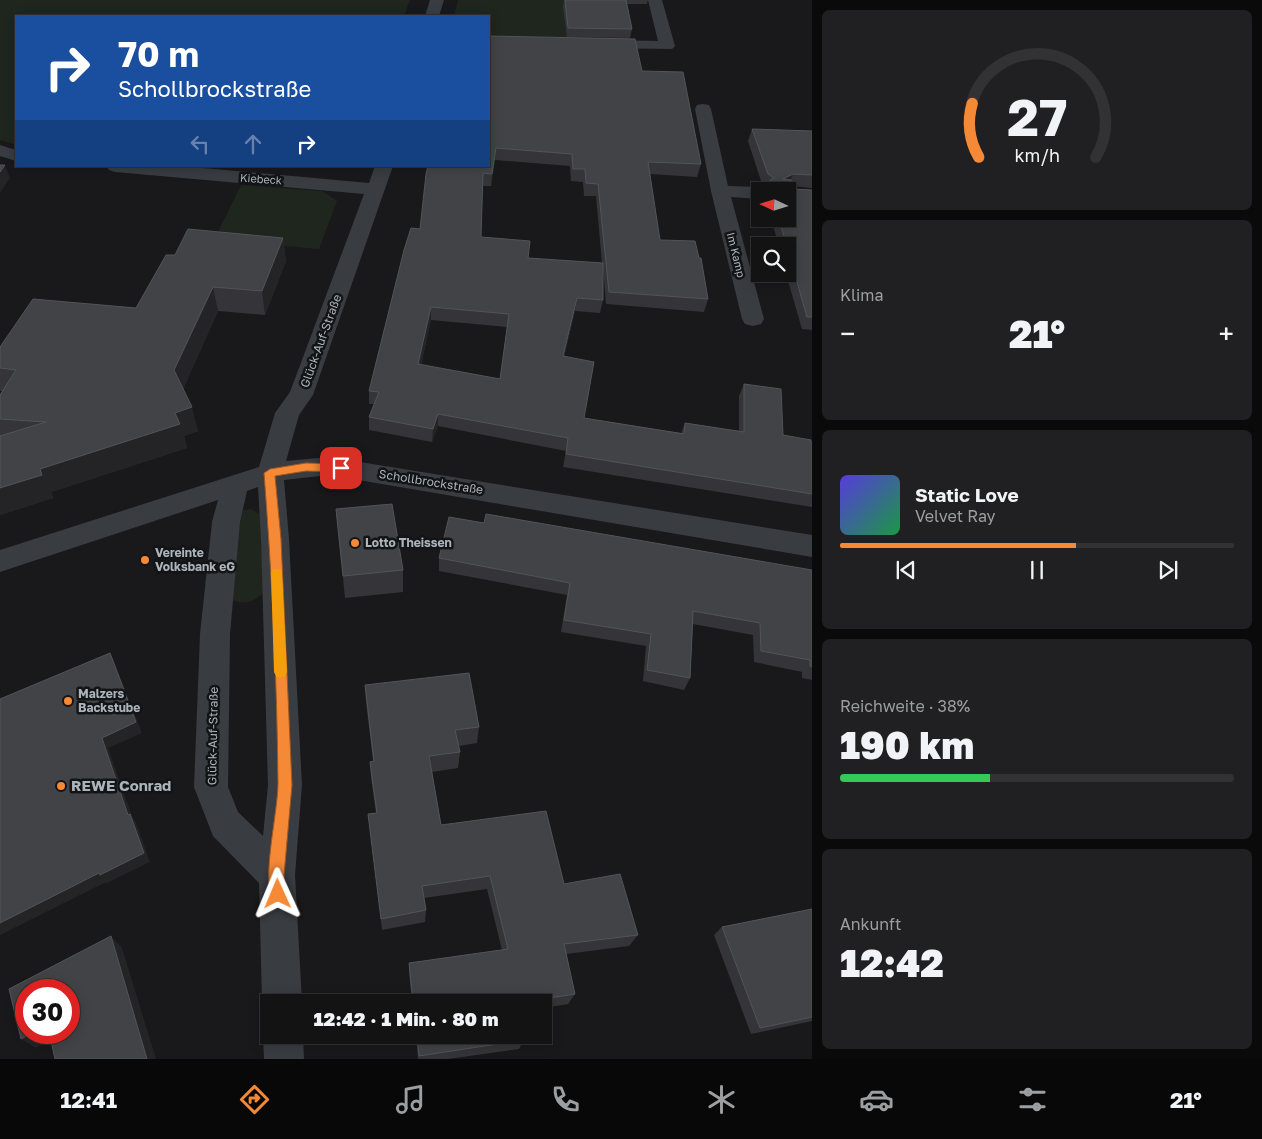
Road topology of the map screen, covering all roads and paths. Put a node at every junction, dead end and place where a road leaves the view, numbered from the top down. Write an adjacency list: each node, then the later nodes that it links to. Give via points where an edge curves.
1 (437, 0): 3 (street)
2 (655, 0): 4 (street, via 667,46)
3 (432, 15)
4 (589, 44)
5 (703, 109): 11 (street, Im Kamp)
6 (0, 150): 7 (street)
7 (15, 156)
8 (126, 167): 10 (street, Kiebeck)
9 (384, 167): 10 (street, Glück-Auf-Straße)
10 (377, 189): 14 (street, Glück-Auf-Straße, via 301,395 287,413)
11 (720, 191): 12 (street); 13 (street, Im Kamp)
12 (751, 193)
13 (753, 319)
14 (270, 473): 15 (street, Schollbrockstraße); 16 (street, Schollbrockstraße, via 306,467 353,469); 18 (street, Glück-Auf-Straße, via 285,785)
15 (235, 484): 17 (street, Schollbrockstraße); 18 (street, Glück-Auf-Straße, via 226,522 215,634 211,787 225,824)
16 (812, 546)
17 (0, 561)
18 (277, 875): 19 (street, Glück-Auf-Straße)
19 (282, 994)
20 (283, 1044): 21 (street)
21 (284, 1059)

